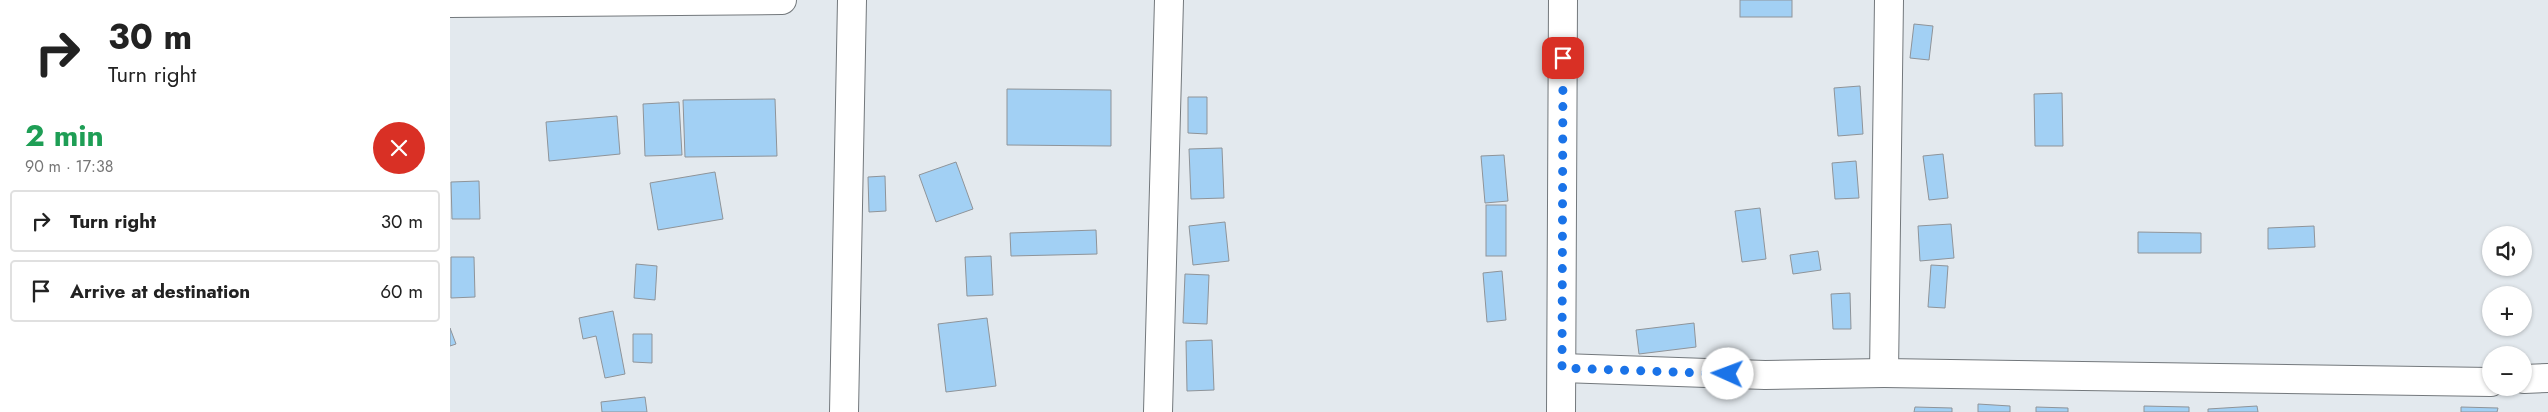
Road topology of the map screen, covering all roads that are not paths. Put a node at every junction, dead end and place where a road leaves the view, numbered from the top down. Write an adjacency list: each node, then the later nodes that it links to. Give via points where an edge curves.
1 (782, 0): 6 (street)
2 (852, 0): 12 (street)
3 (1169, 0): 13 (street)
4 (1563, 0): 7 (street)
5 (1889, 0): 8 (street)
6 (450, 2)
7 (1562, 368): 8 (street, via 1765,375); 14 (street)
8 (1884, 373): 11 (street)
9 (2548, 378): 10 (street)
10 (2532, 379)
11 (2482, 382)
12 (844, 412)
13 (1158, 412)
14 (1561, 412)

